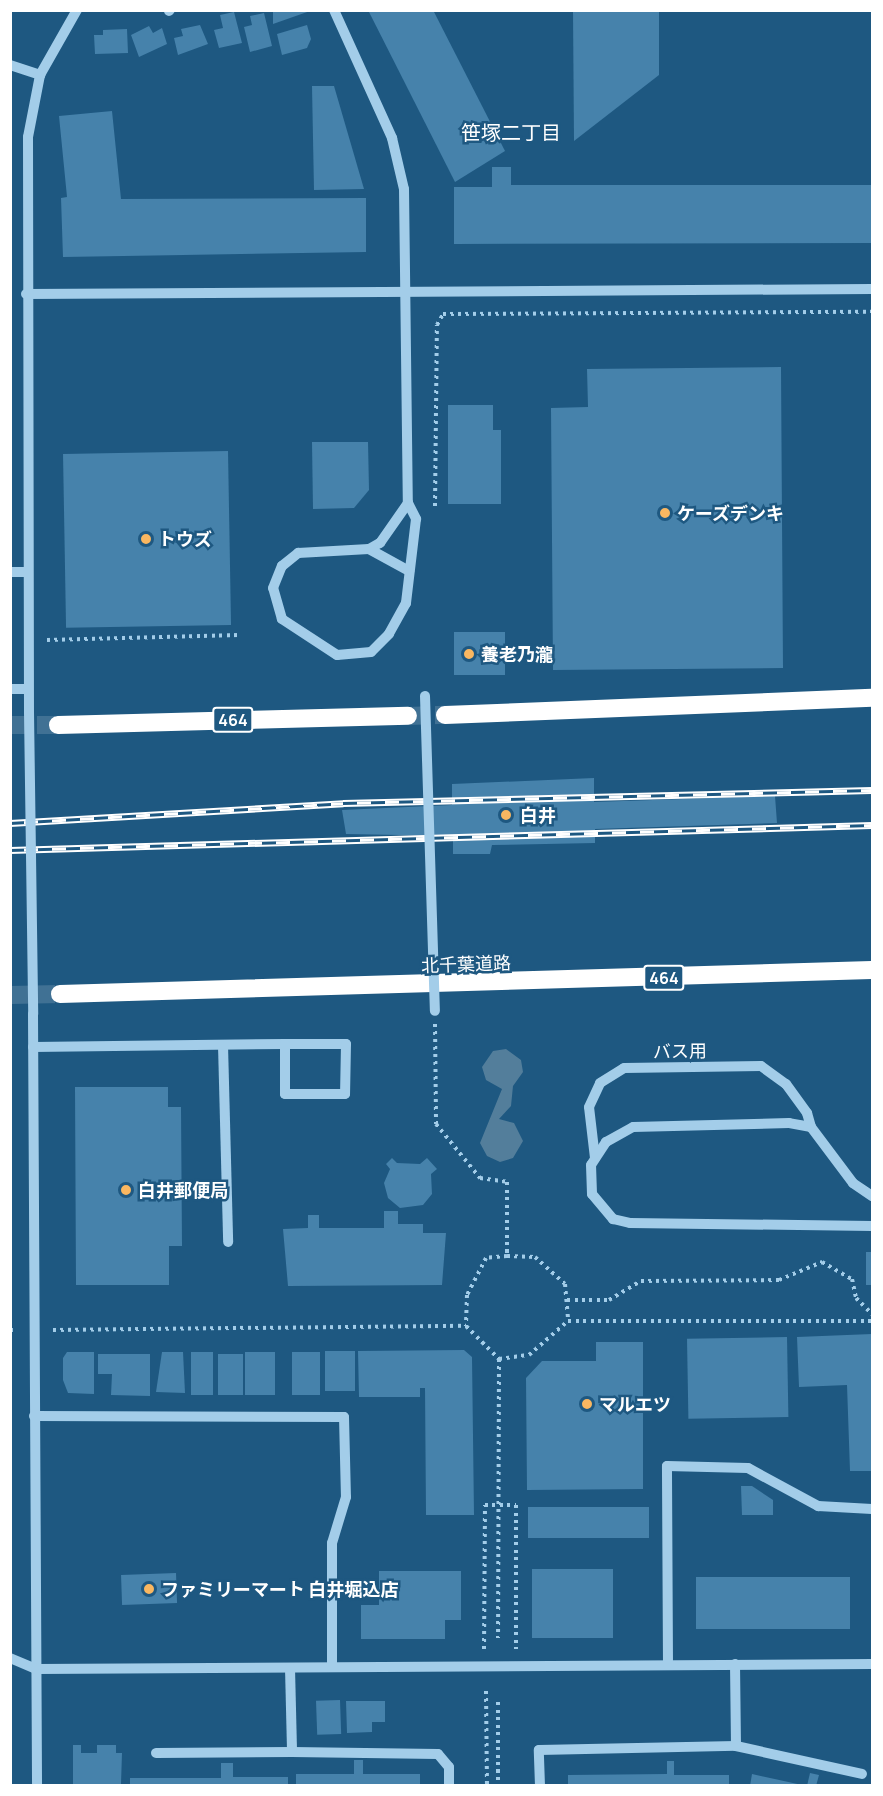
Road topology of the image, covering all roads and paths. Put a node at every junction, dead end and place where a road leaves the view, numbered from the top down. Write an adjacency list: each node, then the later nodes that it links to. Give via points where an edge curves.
1 (77, 10): 4 (street)
2 (334, 10): 6 (street, via 392,138 408,223)
3 (10, 65): 4 (street)
4 (40, 75): 7 (street, via 28,137)
5 (873, 289): 6 (street)
6 (408, 290): 7 (street); 9 (street)
7 (26, 294): 14 (street)
8 (873, 312): 10 (path, via 443,314 437,325)
9 (408, 502): 11 (street, via 380,543); 12 (street, via 416,519)
10 (435, 506)
11 (369, 549): 12 (street); 12 (street, via 298,553 282,566 273,588 282,619 336,655 371,652 389,634 405,603)
12 (409, 571)
13 (10, 572): 14 (street)
14 (28, 572): 18 (street)
15 (239, 635): 16 (path)
16 (47, 640)
17 (10, 689): 18 (street)
18 (28, 689): 29 (street, bridge)
19 (426, 696): 26 (street, bridge)
20 (873, 698): 21 (highway)
21 (445, 715)
22 (408, 716): 23 (highway, 464)
23 (58, 724)
24 (873, 970): 25 (highway, 北千葉道路 / 464)
25 (60, 994)
26 (435, 1011): 35 (path, via 436,1124 480,1178 507,1182)
27 (285, 1044): 27 (street, via 285,1094 345,1094 346,1044); 28 (street)
28 (223, 1045): 29 (street); 34 (street)
29 (33, 1047): 43 (street)
30 (811, 1127): 31 (street, via 789,1123 633,1127 606,1142); 31 (street, バス用, via 807,1113 786,1084 761,1066 624,1068 600,1083 589,1107); 32 (street, バス用, via 853,1183)
31 (595, 1158): 33 (street, バス用, via 591,1165 592,1194 614,1219 622,1221)
32 (873, 1196)
33 (873, 1226)
34 (228, 1242)
35 (507, 1256): 36 (path, via 535,1257 565,1284); 40 (path, via 486,1258 468,1295)
36 (567, 1300): 37 (path, via 609,1300 641,1281 779,1280 822,1262 852,1279 856,1298); 38 (path)
37 (873, 1314)
38 (568, 1321): 39 (path); 42 (path, via 529,1355)
39 (873, 1321)
40 (466, 1326): 41 (path); 42 (path)
41 (52, 1330)
42 (500, 1359): 44 (path)
43 (34, 1416): 53 (street, via 344,1417 346,1497 332,1543); 55 (street)
44 (499, 1506): 46 (path); 47 (path, via 485,1505); 48 (path, via 516,1505)
45 (873, 1509): 51 (street, via 818,1506 748,1468 667,1466)
46 (498, 1638)
47 (484, 1649)
48 (516, 1649)
49 (10, 1658): 55 (street)
50 (873, 1664): 52 (street)
51 (668, 1665): 52 (street); 53 (street)
52 (735, 1665): 58 (street)
53 (332, 1667): 54 (street)
54 (290, 1668): 55 (street); 59 (street)
55 (36, 1669): 62 (street)
56 (486, 1691): 64 (path)
57 (498, 1702): 65 (path)
58 (736, 1746): 61 (street); 66 (street, via 539,1750)
59 (292, 1752): 60 (street); 63 (street, via 438,1754 449,1767)
60 (156, 1753)
61 (862, 1774)
62 (37, 1785)
63 (449, 1785)
64 (487, 1785)
65 (498, 1785)
66 (540, 1785)

